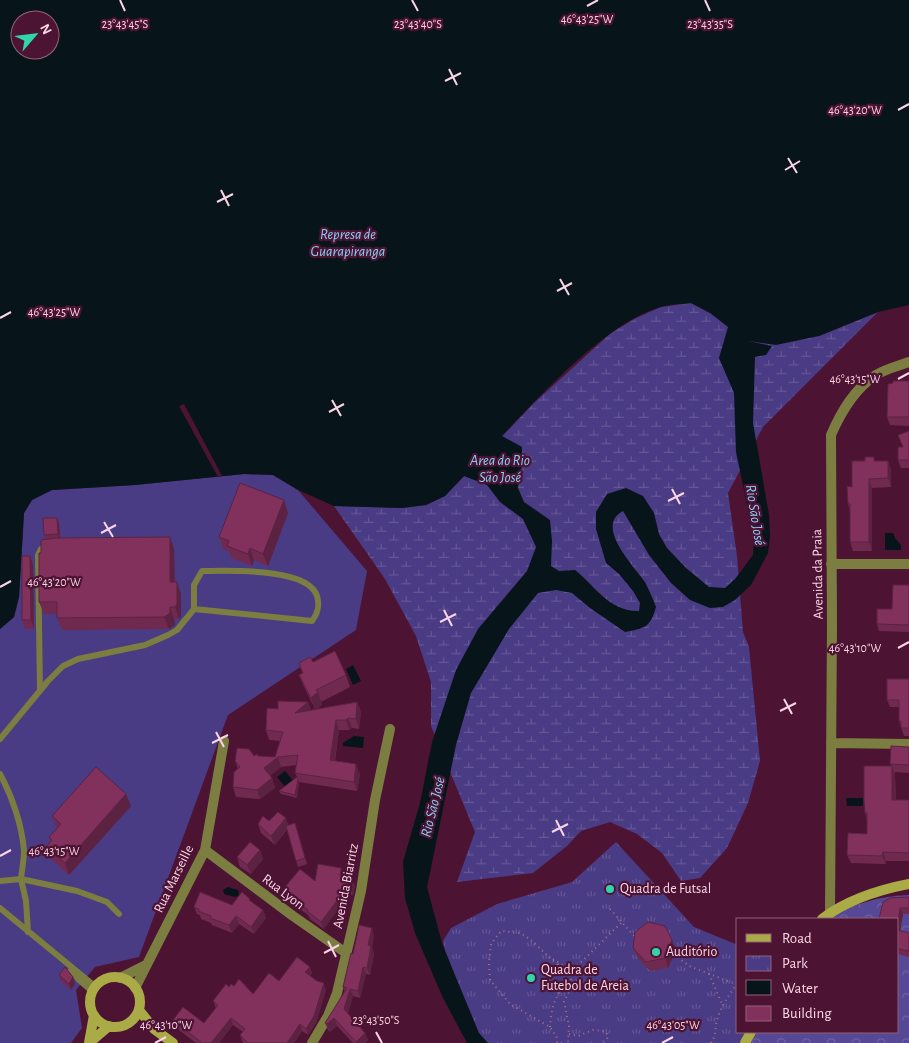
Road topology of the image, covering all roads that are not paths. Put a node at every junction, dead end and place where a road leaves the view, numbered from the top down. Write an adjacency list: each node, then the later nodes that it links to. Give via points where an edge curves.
1 (909, 362): 3 (street, Avenida da Praia, via 876,374 863,385 831,435)
2 (52, 545): 6 (lane, via 41,549 38,555)
3 (832, 564): 4 (street); 10 (street, Avenida da Praia)
4 (909, 564)
5 (194, 609): 5 (lane, via 194,585 202,570 257,571 295,579 305,582 316,593 319,602 318,614 312,621); 6 (lane, via 177,630 158,640 78,658 63,666)
6 (40, 691): 8 (lane)
7 (390, 729): 21 (street, Avenida Biarritz, via 361,891)
8 (0, 739)
9 (224, 741): 13 (street, Rua Marseille)
10 (831, 743): 11 (street); 19 (street, Avenida da Praia)
11 (909, 744)
12 (0, 774): 14 (lane, via 12,800 24,851)
13 (205, 850): 21 (street, Rua Lyon); 22 (street, Rua Marseille)
14 (21, 878): 15 (lane); 18 (lane, via 107,902); 20 (lane)
15 (0, 881)
16 (909, 884): 19 (main road, via 872,894)
17 (0, 908): 20 (lane)
18 (119, 914)
19 (826, 916)
20 (28, 932): 25 (lane)
21 (346, 954): 33 (street, Avenida Biarritz, via 334,1002)
22 (146, 965): 23 (street); 24 (street, Rua Marseille)
23 (120, 978): 24 (main road); 25 (main road, via 103,981)
24 (135, 988): 26 (main road, via 139,994)
25 (94, 989): 27 (main road, via 90,1004)
26 (139, 1010): 28 (main road); 30 (main road)
27 (94, 1015): 29 (main road, via 102,1024); 31 (main road)
28 (131, 1022): 29 (main road, via 124,1026); 30 (main road)
29 (109, 1026): 31 (main road)
30 (154, 1029): 32 (main road)
31 (89, 1043)
32 (173, 1043)
33 (312, 1043)

